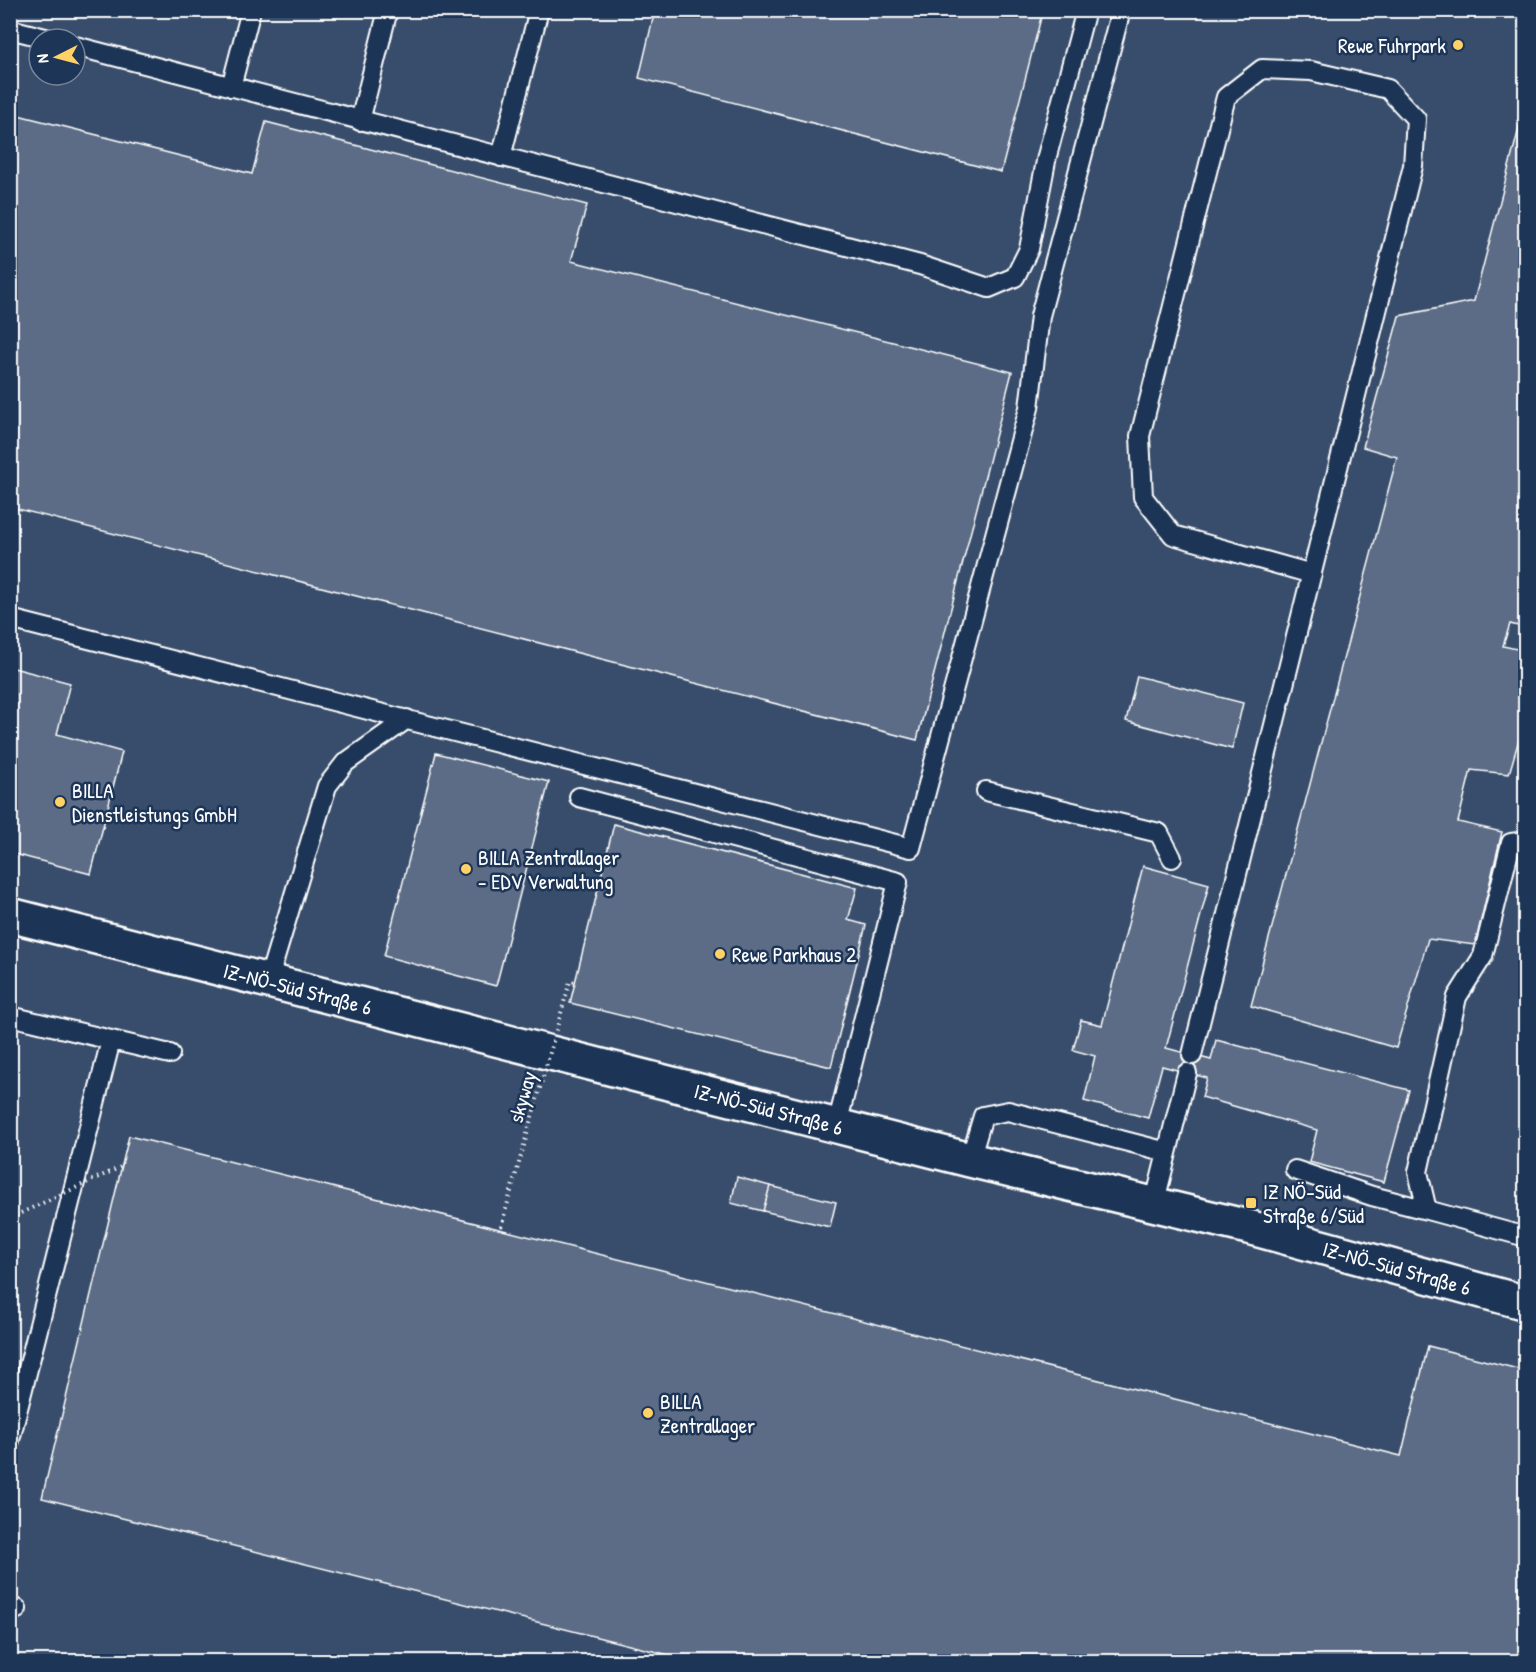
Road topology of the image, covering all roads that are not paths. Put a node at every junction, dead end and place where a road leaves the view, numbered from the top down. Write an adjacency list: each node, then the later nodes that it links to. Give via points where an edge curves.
1 (251, 10): 9 (lane)
2 (388, 10): 10 (lane)
3 (539, 10): 11 (lane)
4 (1086, 10): 11 (lane, via 1047,156 1029,249 1015,277 989,288 920,265)
5 (1121, 10): 14 (lane, via 1040,316 1029,408 911,848)
6 (10, 29): 7 (lane)
7 (27, 33)
8 (87, 49): 9 (lane)
9 (231, 87): 10 (lane)
10 (360, 121): 11 (lane)
11 (501, 157)
12 (1312, 574): 12 (lane, via 1413,166 1416,119 1388,89 1311,71 1262,69 1226,97 1140,436 1143,497 1173,535); 25 (lane)
13 (10, 619): 14 (lane)
14 (407, 719): 20 (lane, via 345,763 327,786)
15 (986, 791): 18 (lane, via 1159,832)
16 (579, 797): 24 (lane, via 897,882)
17 (1526, 841): 29 (lane, via 1511,843 1483,956 1457,997 1418,1172)
18 (1172, 858)
19 (10, 915): 20 (street, IZ-NÖ-Süd Straße 6)
20 (268, 981): 24 (street, IZ-NÖ-Süd Straße 6)
21 (10, 1016): 22 (lane)
22 (111, 1040): 23 (lane); 32 (lane)
23 (170, 1054)
24 (837, 1125): 26 (street, IZ-NÖ-Süd Straße 6)
25 (1167, 1152): 26 (lane, via 1008,1111 983,1116); 28 (lane)
26 (970, 1160): 28 (street, IZ-NÖ-Süd Straße 6)
27 (1294, 1170): 29 (lane)
28 (1154, 1205): 31 (street, IZ-NÖ-Süd Straße 6)
29 (1427, 1210): 30 (lane)
30 (1526, 1237)
31 (1526, 1303)
32 (10, 1440)

